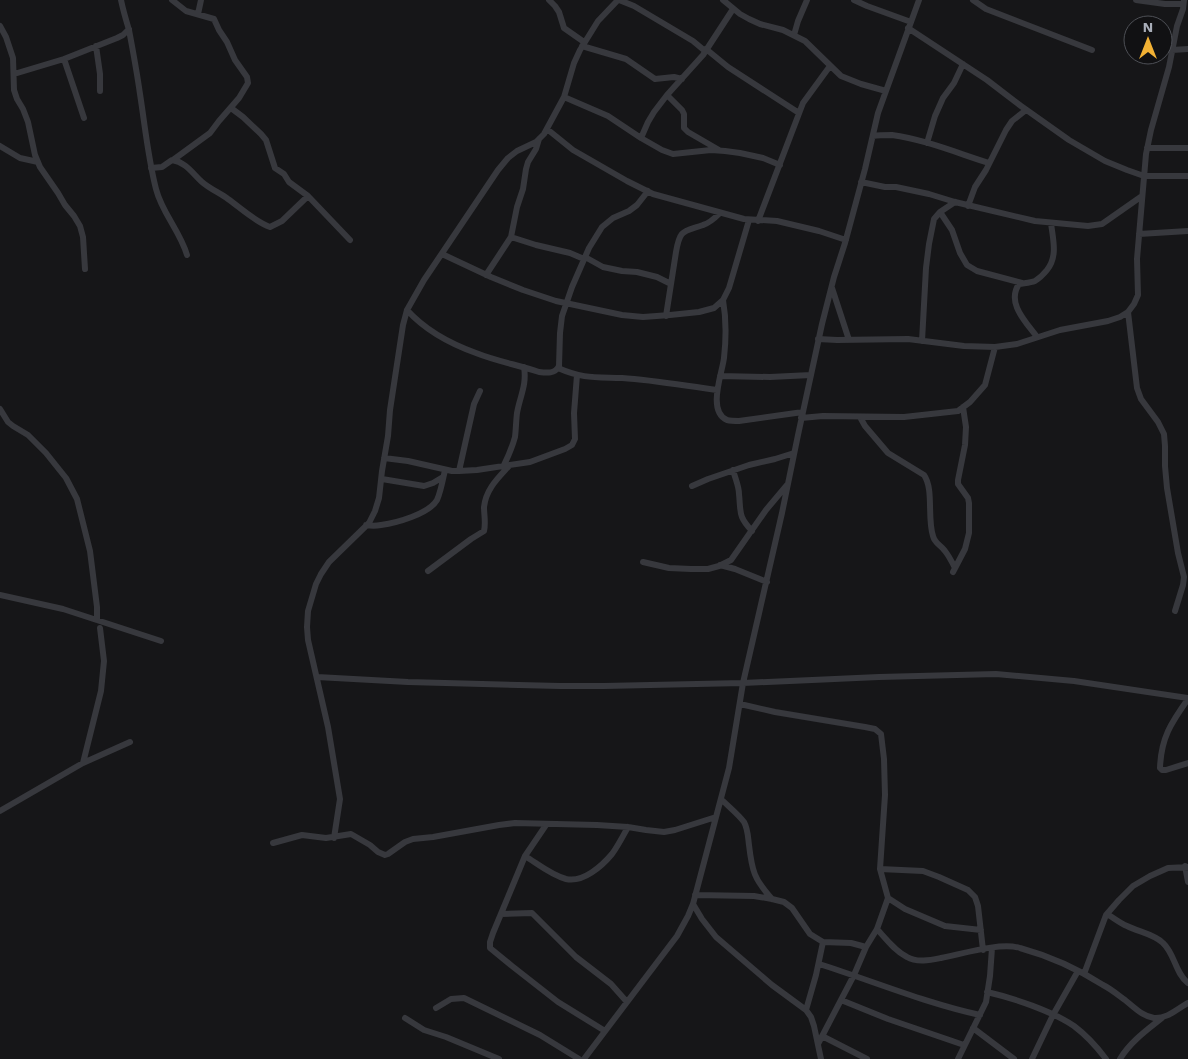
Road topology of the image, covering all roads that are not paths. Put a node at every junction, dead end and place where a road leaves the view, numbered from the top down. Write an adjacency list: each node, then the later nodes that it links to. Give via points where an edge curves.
1 (120, 0): 16 (street)
2 (172, 0): 13 (street, via 186,11)
3 (201, 0): 13 (street)
4 (549, 0): 18 (street, via 559,12 564,28)
5 (618, 0): 18 (street, via 598,21); 22 (street, via 634,6)
6 (808, 0): 17 (street)
7 (854, 0): 14 (street)
8 (919, 0): 14 (street)
9 (973, 0): 23 (street, via 986,9)
10 (1136, 0): 11 (street, via 1165,4)
11 (1184, 2): 19 (street)
12 (729, 4): 17 (street, via 749,19); 22 (street)
13 (198, 14): 35 (street, via 214,19 247,77 247,86)
14 (910, 25): 26 (street); 32 (street)
15 (0, 26): 29 (street, via 13,58)
16 (128, 29): 20 (street, via 117,38); 52 (street)
17 (794, 35): 28 (street)
18 (583, 44): 30 (street, via 626,59 655,79); 34 (street)
19 (1173, 45)
20 (96, 46): 25 (street); 31 (street)
21 (1188, 49): 24 (street)
22 (706, 50): 30 (street); 37 (street)
23 (1092, 50)
24 (1173, 50)
25 (64, 58): 29 (street); 38 (street)
26 (964, 64): 36 (street); 43 (street, via 943,98)
27 (1169, 65): 45 (street)
28 (830, 66): 32 (street, via 841,76); 37 (street)
29 (14, 74): 49 (street, via 14,90 28,122)
30 (682, 79): 33 (street)
31 (100, 91)
32 (886, 91): 40 (street)
33 (667, 95): 41 (street); 47 (street, via 682,110 684,128)
34 (564, 97): 39 (street); 41 (street, via 608,116)
35 (231, 108): 48 (street, via 210,133); 57 (street, via 262,134 275,168)
36 (1026, 110): 50 (street, via 1012,121); 53 (street, via 1069,140)
37 (799, 113): 51 (street)
38 (84, 118)
39 (547, 129): 42 (street); 56 (street, via 573,150)
40 (873, 136): 43 (street, via 891,135); 55 (street)
41 (641, 138): 47 (street, via 673,154)
42 (539, 139): 68 (street, via 526,169); 71 (street, via 508,158)
43 (927, 144): 50 (street)
44 (0, 146): 49 (street, via 20,158)
45 (1147, 148): 46 (street); 53 (street)
46 (1188, 148)
47 (721, 150): 51 (street, via 740,152)
48 (173, 160): 52 (street, via 162,167); 57 (street, via 270,227 282,221)
49 (38, 162): 74 (street, via 80,226)
50 (990, 163): 60 (street)
51 (780, 165): 64 (street)
52 (151, 168): 72 (street, via 162,207)
53 (1144, 176): 54 (street); 58 (street)
54 (1188, 176)
55 (861, 182): 59 (street, via 929,194); 70 (street)
56 (648, 192): 62 (street); 73 (street, via 637,205 602,227)
57 (308, 196): 69 (street)
58 (1142, 196): 65 (street, via 1102,224); 67 (street)
59 (954, 202): 60 (street); 61 (street)
60 (968, 206): 65 (street)
61 (940, 212): 76 (street, via 952,230 967,265 977,271); 87 (street, via 934,218 928,252)
62 (720, 213): 63 (street); 77 (street, via 680,236)
63 (749, 220): 64 (street); 79 (street)
64 (758, 221): 70 (street, via 799,226)
65 (1051, 223): 76 (street, via 1054,250 1050,266 1041,278)
66 (1188, 232): 67 (street)
67 (1139, 234): 82 (street, via 1138,295)
68 (511, 237): 73 (street); 75 (street)
69 (350, 240)
70 (846, 240): 78 (street)
71 (442, 254): 75 (street); 81 (street)
72 (187, 255)
73 (584, 258): 77 (street, via 622,271 657,277); 80 (street)
74 (85, 269)
75 (486, 275): 80 (street)
76 (1024, 283): 84 (street, via 1016,288 1015,302)
77 (671, 284): 83 (street)
78 (831, 287): 85 (street); 86 (street)
79 (723, 300): 83 (street, via 714,308); 93 (street, via 724,358)
80 (566, 303): 83 (street, via 622,315); 90 (street)
81 (407, 310): 89 (street, via 438,336 476,353); 101 (street)
82 (1128, 312): 84 (street, via 1108,321); 113 (street, via 1137,388 1164,434 1167,488 1178,553)
83 (666, 316)
84 (1037, 337): 88 (street)
85 (818, 339): 86 (street); 92 (street)
86 (850, 340): 87 (street)
87 (922, 341): 88 (street)
88 (995, 347): 96 (street, via 985,385)
89 (524, 367): 90 (street, via 548,373); 102 (street, via 525,384)
90 (558, 368): 91 (street)
91 (577, 375): 94 (street); 102 (street, via 575,439 572,445 530,462)
92 (811, 375): 93 (street); 98 (street)
93 (720, 376): 94 (street)
94 (717, 390): 98 (street, via 717,406 722,417 729,421)
95 (480, 391): 104 (street, via 474,404)
96 (963, 407): 99 (street, via 904,417); 99 (street, via 966,436 958,484 968,498 969,533 954,570 944,549 932,535 927,479 888,453)
97 (0, 408): 118 (street, via 12,426 28,435 46,453 78,499 90,551)
98 (802, 415): 99 (street); 100 (street)
99 (860, 417)
100 (794, 453): 103 (street); 107 (street)
101 (384, 458): 105 (street, via 408,461); 106 (street)
102 (506, 466): 104 (street); 114 (street, via 489,490 484,504 484,531)
103 (733, 470): 108 (street); 110 (street, via 741,517)
104 (459, 471): 105 (street)
105 (444, 473): 106 (street, via 424,486); 109 (street, via 431,506 398,521)
106 (382, 479): 109 (street, via 380,498)
107 (788, 483): 110 (street); 115 (street)
108 (692, 486)
109 (366, 526): 121 (street, via 329,562 316,584 307,627)
110 (752, 531): 112 (street, via 730,560)
111 (642, 562): 112 (street, via 691,570)
112 (720, 565): 115 (street)
113 (1186, 570): 117 (street)
114 (428, 572)
115 (767, 582): 122 (street)
116 (0, 595): 118 (street, via 63,608)
117 (1174, 611)
118 (97, 620): 120 (street)
119 (100, 628): 126 (street, via 104,661 101,692)
120 (161, 641)
121 (317, 677): 122 (street, via 560,686); 133 (street, via 340,799)
122 (744, 683): 123 (street, via 996,674 1074,681); 124 (street)
123 (1188, 698): 127 (street, via 1165,738 1160,768 1166,770)
124 (740, 704): 128 (street); 137 (street, via 865,727 881,734 885,795)
125 (130, 742): 126 (street)
126 (83, 762): 129 (street)
127 (1188, 763)
128 (721, 799): 130 (street); 141 (street, via 744,822 756,879)
129 (0, 811)
130 (716, 817): 132 (street, via 664,832); 139 (street)
131 (546, 825): 132 (street); 133 (street, via 498,825 413,839 385,855 351,834); 135 (street)
132 (628, 827): 135 (street, via 604,862 576,880 557,875)
133 (334, 838): 134 (street, via 302,835)
134 (273, 843)
135 (525, 856): 143 (street)
136 (1187, 866): 138 (street); 144 (street, via 1168,868 1133,886)
137 (880, 869): 140 (street); 146 (street, via 923,871 968,890 978,906)
138 (1188, 882)
139 (695, 894): 141 (street); 142 (street)
140 (888, 898): 145 (street); 146 (street, via 945,926)
141 (772, 899): 147 (street, via 792,908 810,934)
142 (693, 904): 157 (street, via 677,936); 160 (street, via 716,937 772,986)
143 (501, 914): 157 (street, via 532,913); 166 (street, via 490,942 492,951 558,1002)
144 (1107, 914): 152 (street); 154 (street, via 1162,942)
145 (877, 929): 148 (street); 150 (street, via 901,953 916,960)
146 (980, 930): 150 (street)
147 (823, 942): 148 (street); 151 (street)
148 (866, 947): 153 (street)
149 (992, 948): 150 (street); 152 (street, via 1017,947); 155 (street)
150 (982, 950)
151 (819, 964): 153 (street); 160 (street)
152 (1081, 972): 161 (street); 164 (street, via 1144,1015)
153 (854, 975): 156 (street); 162 (street)
154 (1188, 983)
155 (987, 992): 161 (street); 162 (street)
156 (841, 1000): 167 (street); 169 (street)
157 (627, 1002): 166 (street)
158 (1188, 1003): 164 (street)
159 (436, 1008): 171 (street, via 451,999 464,998)
160 (806, 1010): 168 (street)
161 (1053, 1015): 177 (street); 178 (street, via 1075,1027)
162 (980, 1016): 165 (street)
163 (404, 1018): 170 (street, via 424,1030)
164 (1162, 1018): 179 (street, via 1138,1037)
165 (973, 1028): 169 (street); 176 (street)
166 (605, 1031): 172 (street)
167 (822, 1036): 168 (street); 174 (street)
168 (818, 1044): 173 (street)
169 (964, 1045): 175 (street)
170 (498, 1059)
171 (578, 1059)
172 (584, 1059)
173 (821, 1059)
174 (867, 1059)
175 (958, 1059)
176 (1014, 1059)
177 (1032, 1059)
178 (1106, 1059)
179 (1120, 1059)

